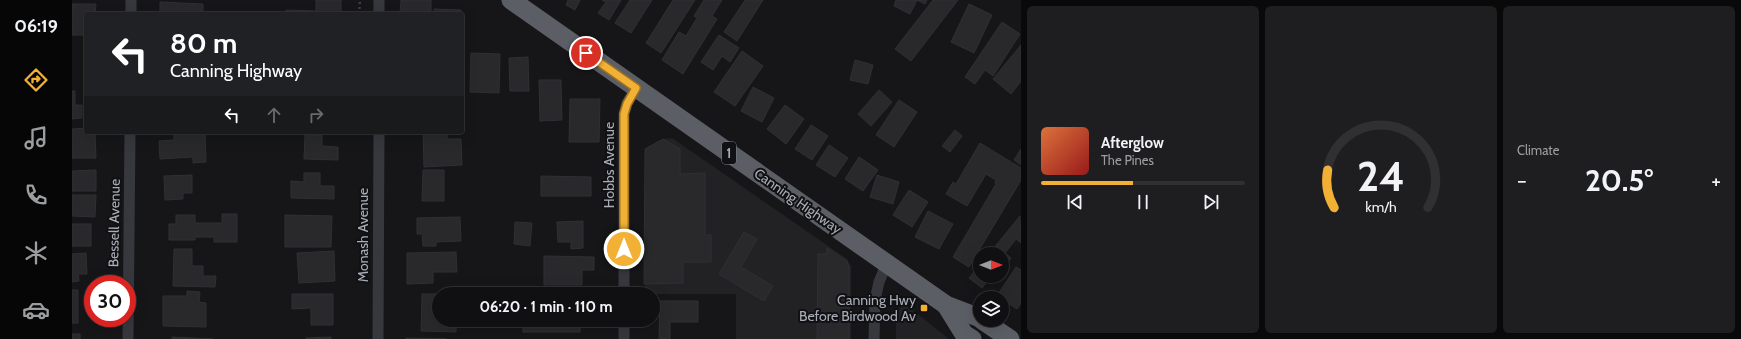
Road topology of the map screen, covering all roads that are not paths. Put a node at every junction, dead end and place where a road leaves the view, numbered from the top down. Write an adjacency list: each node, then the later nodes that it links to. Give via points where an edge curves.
1 (131, 0): 4 (street)
2 (379, 0): 5 (street)
3 (511, 0): 6 (highway, Canning Highway / 1)
4 (131, 12)
5 (379, 12)
6 (636, 88): 9 (highway, Canning Highway / 1); 10 (street, Hobbs Avenue, via 624,114)
7 (130, 134): 15 (street, Bessell Avenue)
8 (379, 134): 16 (street, Monash Avenue)
9 (887, 263): 11 (highway, Canning Highway / 1); 18 (street, via 875,300)
10 (624, 287)
11 (946, 305): 12 (highway, Canning Highway / 1); 19 (highway, Canning Highway / 1, via 964,334)
12 (973, 315)
13 (624, 327): 17 (street)
14 (992, 327): 20 (highway)
15 (128, 339)
16 (378, 339)
17 (624, 339)
18 (874, 339)
19 (972, 339)
20 (1010, 339)

